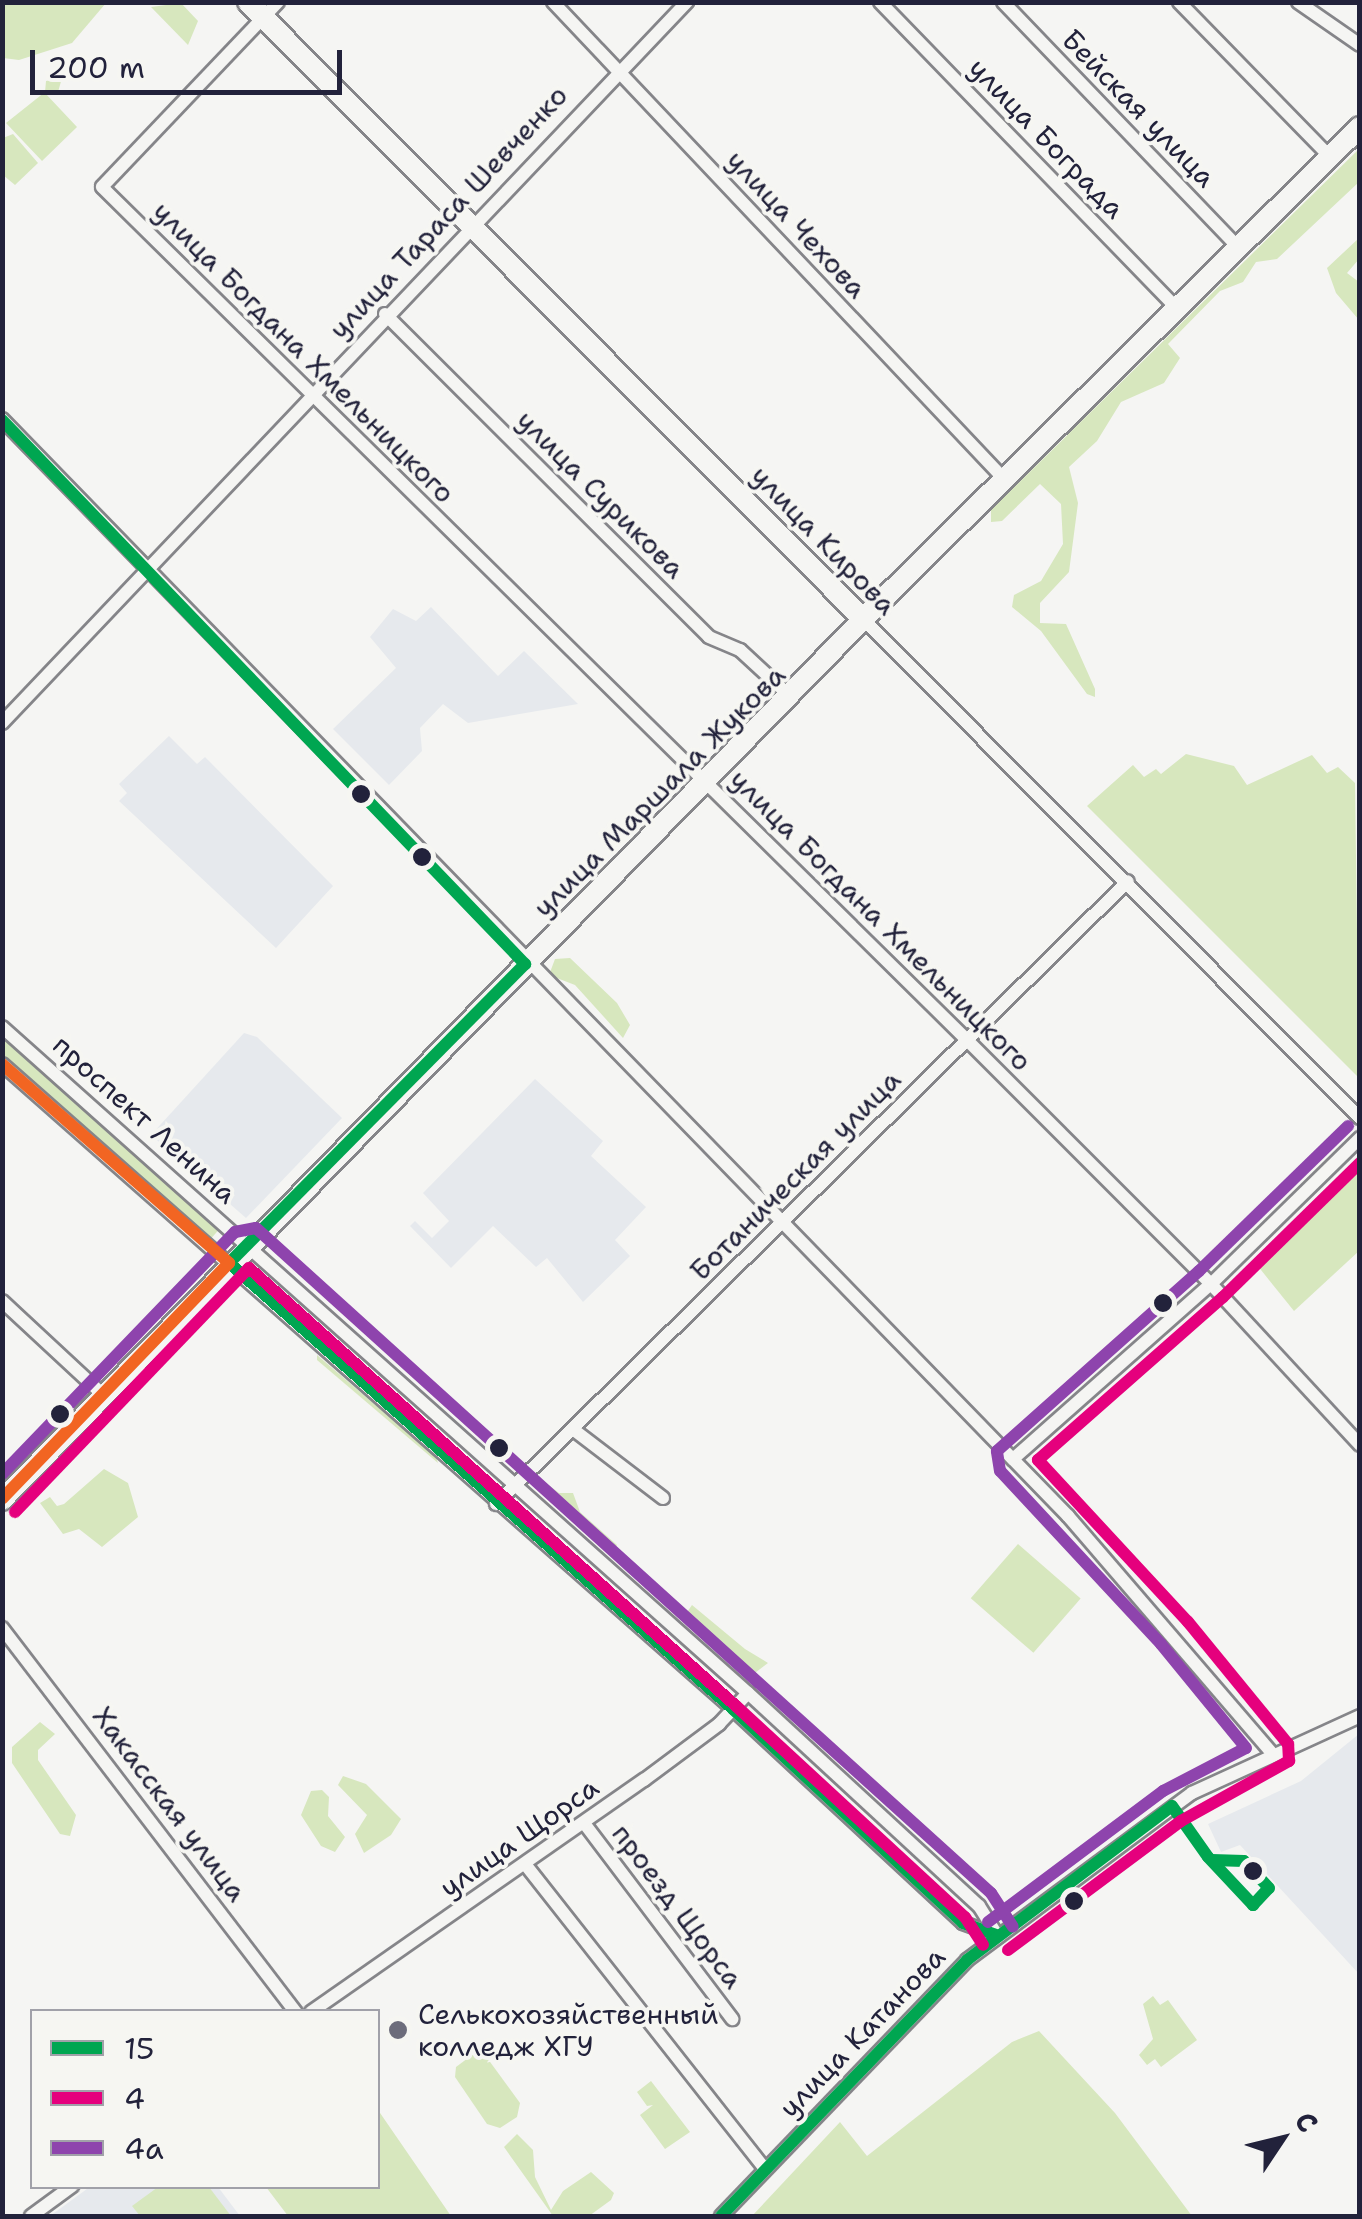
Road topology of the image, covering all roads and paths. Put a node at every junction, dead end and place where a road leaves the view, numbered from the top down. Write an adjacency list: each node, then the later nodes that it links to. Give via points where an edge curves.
1 (553, 2): 9 (street, улица Чехова)
2 (687, 2): 9 (street, улица Тараса Шевченко)
3 (880, 2): 14 (street, улица Бограда)
4 (1003, 2): 13 (street, Бейская улица)
5 (1179, 2): 11 (street)
6 (1298, 2): 8 (street)
7 (263, 8): 12 (main road, улица Кирова); 16 (street, улица Богдана Хмельницкого, via 102,188)
8 (1360, 45)
9 (617, 70): 12 (street, улица Тараса Шевченко); 18 (street, улица Чехова)
10 (1360, 127): 11 (main road, улица Маршала Жукова)
11 (1330, 157): 13 (main road, улица Маршала Жукова)
12 (473, 222): 15 (street, улица Тараса Шевченко); 20 (main road, улица Кирова)
13 (1240, 248): 14 (main road, улица Маршала Жукова)
14 (1178, 310): 18 (main road, улица Маршала Жукова)
15 (385, 314): 16 (street, улица Тараса Шевченко); 21 (street, улица Сурикова, via 709,636 740,650)
16 (310, 394): 19 (street, улица Тараса Шевченко); 23 (street, улица Богдана Хмельницкого)
17 (2, 419): 19 (street)
18 (1004, 479): 20 (main road, улица Маршала Жукова)
19 (146, 568): 22 (street, улица Тараса Шевченко); 25 (street)
20 (864, 620): 21 (main road, улица Маршала Жукова); 24 (street, улица Кирова)
21 (791, 697): 23 (main road, улица Маршала Жукова)
22 (2, 723)
23 (707, 782): 25 (main road, улица Маршала Жукова); 27 (street, улица Богдана Хмельницкого)
24 (1128, 880): 27 (street, Ботаническая улица); 29 (street, улица Кирова)
25 (525, 964): 31 (street); 32 (main road, улица Маршала Жукова)
26 (2, 1027): 32 (street, проспект Ленина)
27 (967, 1040): 31 (street, Ботаническая улица); 34 (street, улица Богдана Хмельницкого)
28 (2, 1064): 33 (street, проспект Ленина)
29 (1360, 1118)
30 (1360, 1138): 34 (street)
31 (780, 1224): 37 (street, Ботаническая улица); 39 (street)
32 (248, 1244): 33 (main road, улица Маршала Жукова); 40 (street, проспект Ленина)
33 (229, 1263): 36 (main road, улица Маршала Жукова); 43 (street, проспект Ленина)
34 (1211, 1284): 38 (street, улица Богдана Хмельницкого); 39 (street)
35 (2, 1301): 36 (street)
36 (103, 1396): 42 (main road, улица Маршала Жукова)
37 (574, 1430): 40 (street, Ботаническая улица); 41 (street)
38 (1360, 1445)
39 (1013, 1459): 48 (street, via 1174,1633)
40 (515, 1486): 43 (street, Ботаническая улица); 45 (street, проспект Ленина)
41 (664, 1498)
42 (2, 1500)
43 (496, 1504): 46 (street, проспект Ленина)
44 (2, 1628): 52 (street, Хакасская улица)
45 (748, 1693): 46 (street, улица Щорса); 51 (street, проспект Ленина, via 979,1906)
46 (733, 1709): 49 (street, улица Щорса); 51 (street, проспект Ленина, via 963,1923)
47 (1360, 1716): 48 (street, улица Катанова)
48 (1274, 1754): 51 (street, улица Катанова, via 1172,1806)
49 (584, 1822): 50 (street, улица Щорса); 54 (street, проезд Щорса)
50 (526, 1864): 53 (street, улица Щорса); 55 (street)
51 (998, 1936): 55 (street, улица Катанова, via 934,1990)
52 (294, 2009)
53 (315, 2009)
54 (732, 2019)
55 (765, 2169): 58 (street, улица Катанова)
56 (68, 2189): 57 (street)
57 (31, 2216)
58 (721, 2216)

